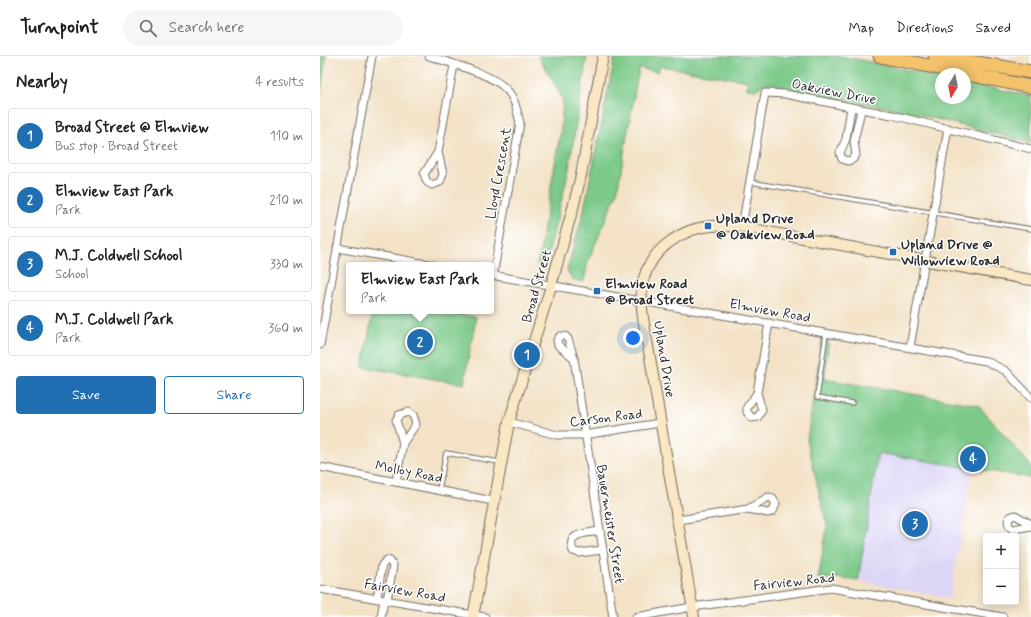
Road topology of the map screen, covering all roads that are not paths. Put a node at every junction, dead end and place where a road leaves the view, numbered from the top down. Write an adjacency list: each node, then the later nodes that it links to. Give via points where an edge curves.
1 (372, 56): 18 (street)
2 (429, 56): 6 (street, Lloyd Crescent)
3 (603, 56): 24 (street, Broad Street, via 581,175)
4 (880, 56): 8 (highway)
5 (935, 56): 7 (highway)
6 (454, 65): 13 (street); 21 (street, Lloyd Crescent, via 495,79 507,89 516,105 520,123)
7 (1031, 72)
8 (1031, 87)
9 (851, 108): 10 (street, Oakview Drive); 10 (street, via 846,139 840,153 845,161 853,159 856,155 854,141); 14 (street, Oakview Drive, via 785,94 765,93)
10 (861, 110): 11 (street, Oakview Drive)
11 (948, 128): 12 (street, Oakview Drive); 15 (street)
12 (1031, 149)
13 (438, 152)
14 (750, 182): 15 (lane); 16 (street, Oakview Drive)
15 (934, 213): 17 (lane); 19 (street)
16 (742, 227): 19 (street, Upland Drive); 25 (street, Upland Drive, via 712,226 692,229 661,249 650,263 643,279)
17 (1031, 229)
18 (337, 248): 20 (street); 28 (street)
19 (925, 260): 23 (street, Upland Drive); 29 (street)
20 (416, 262)
21 (494, 265)
22 (494, 276): 24 (street, Elmview Road)
23 (1031, 280)
24 (551, 286): 25 (street, Elmview Road); 34 (street, Broad Street)
25 (642, 301): 26 (street, Elmview Road); 35 (street, Upland Drive)
26 (769, 323): 27 (street, Elmview Road); 31 (street)
27 (826, 333): 29 (street, Elmview Road); 33 (lane, via 817,397)
28 (320, 345)
29 (910, 347): 32 (street, Elmview Road, via 986,360 1006,371)
30 (574, 358): 36 (street, Bauermeister Street)
31 (757, 394)
32 (1031, 398)
33 (852, 403)
34 (509, 422): 36 (street, Carson Road, via 557,435); 38 (street, Broad Street)
35 (660, 423): 36 (street, Carson Road); 44 (street, Upland Drive)
36 (584, 435): 45 (street, Bauermeister Street)
37 (403, 443): 40 (street)
38 (501, 463): 41 (lane, via 446,453); 42 (street, Broad Street)
39 (320, 467): 40 (street, Molloy Road)
40 (396, 482): 41 (street, Molloy Road)
41 (439, 490): 42 (street, Molloy Road)
42 (493, 501): 51 (street, Broad Street)
43 (748, 509): 44 (street)
44 (678, 520): 49 (street, Upland Drive)
45 (599, 531): 46 (street, Bauermeister Street); 46 (street, via 576,536 570,545 573,551 579,553)
46 (602, 550): 54 (street, Bauermeister Street)
47 (320, 588): 48 (street, Fairview Road)
48 (383, 599): 51 (street, Fairview Road); 52 (street)
49 (693, 612): 50 (street, Fairview Road, via 831,588); 55 (street, Fairview Road)
50 (983, 615): 56 (street, Fairview Road)
51 (473, 616): 53 (street, Fairview Road)
52 (381, 617)
53 (485, 617)
54 (613, 617)
55 (636, 617)
56 (1002, 617)

